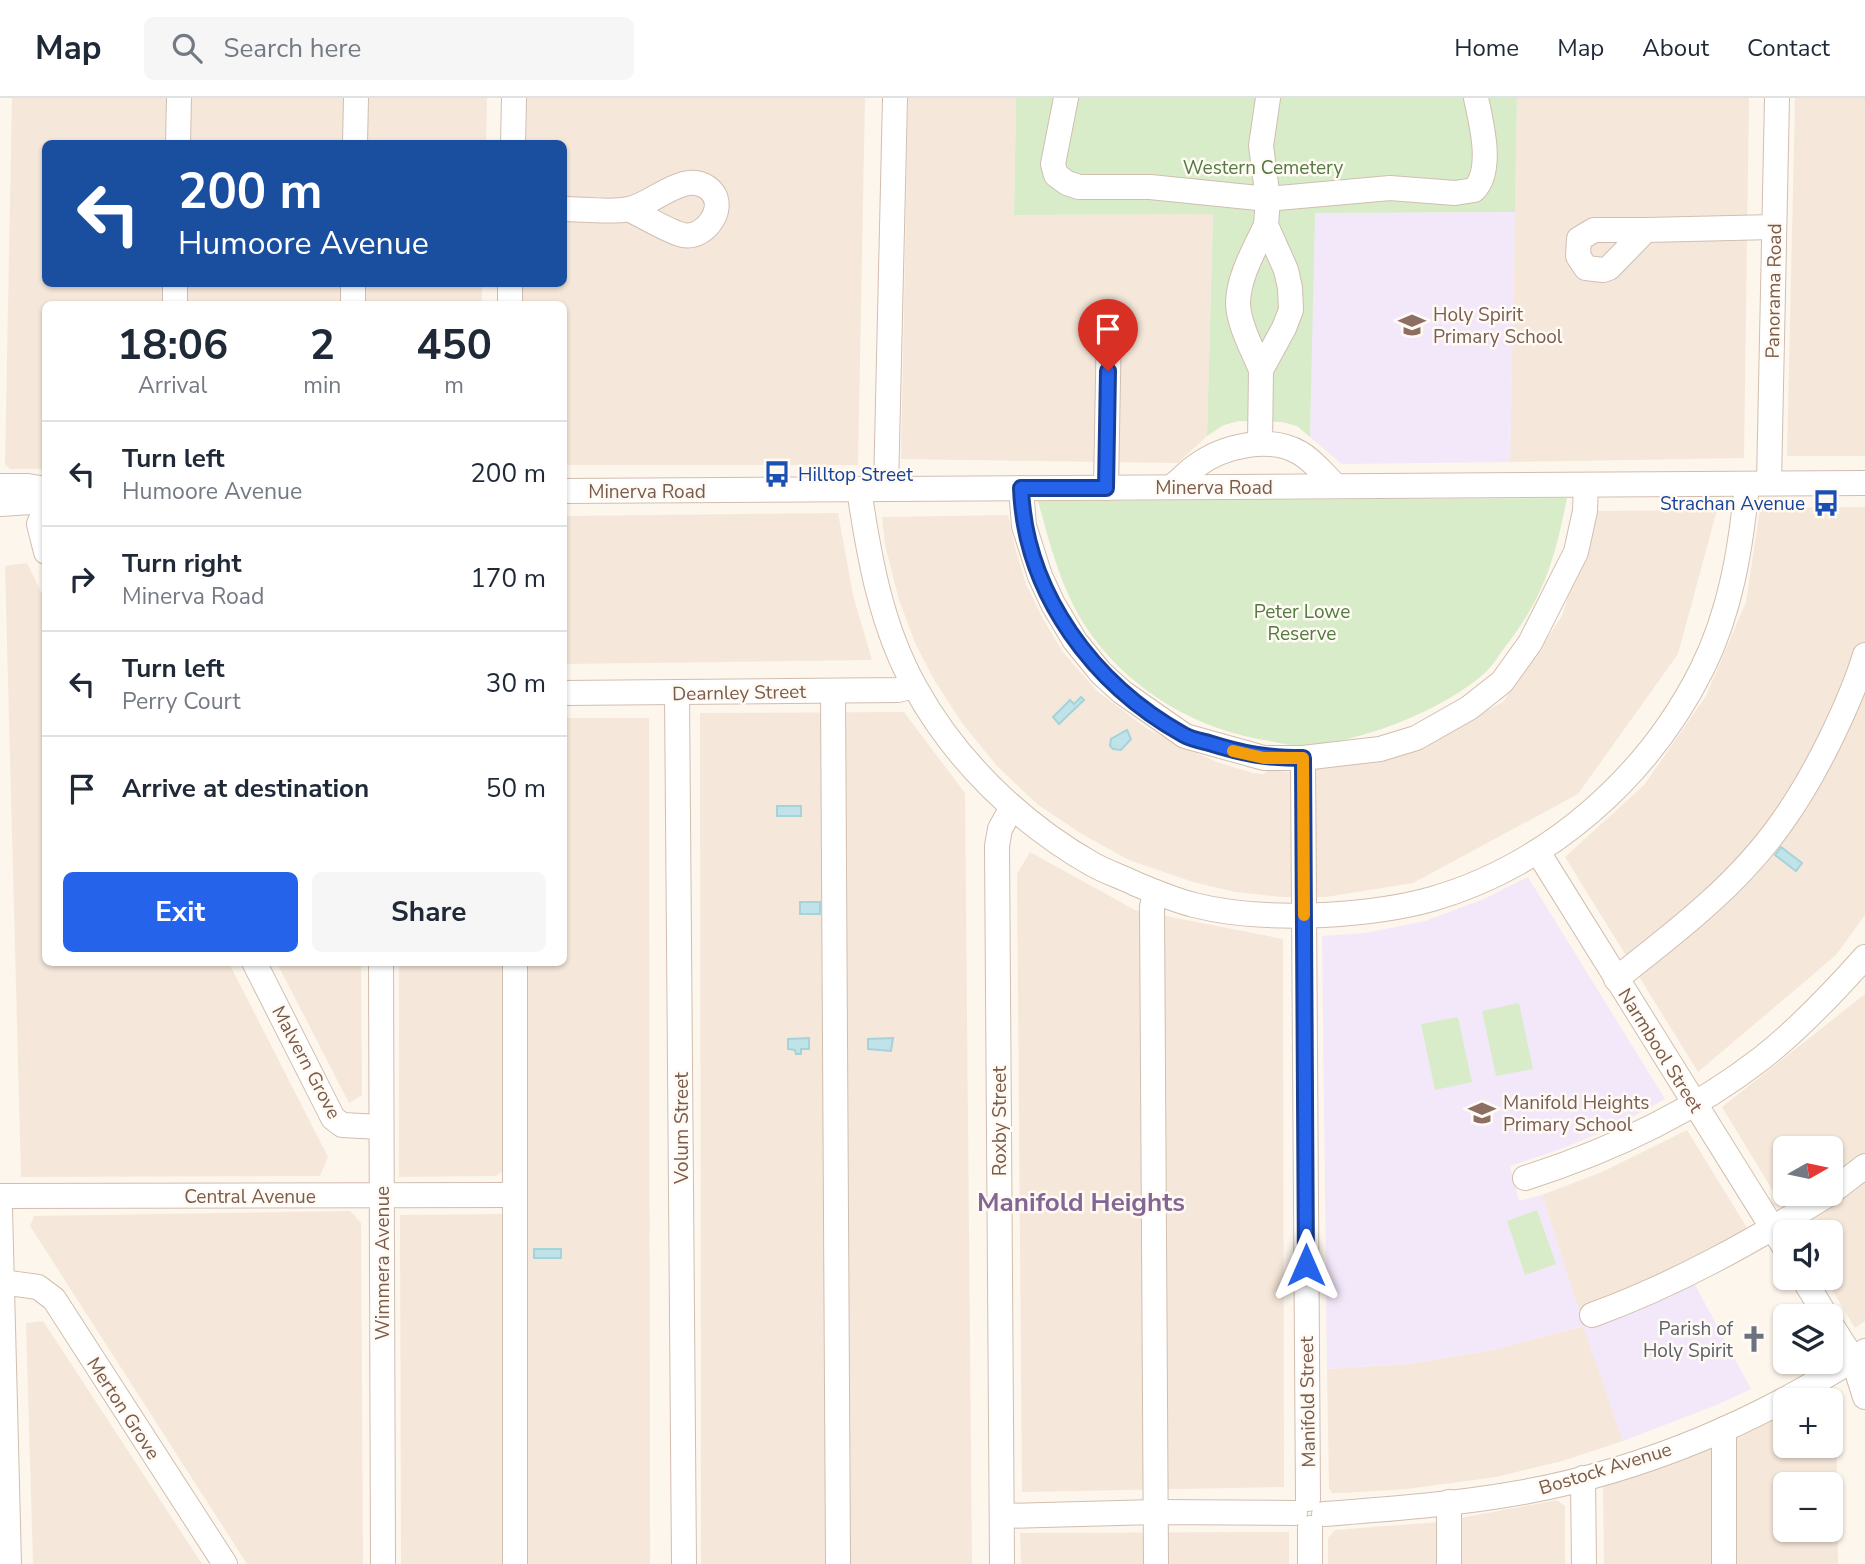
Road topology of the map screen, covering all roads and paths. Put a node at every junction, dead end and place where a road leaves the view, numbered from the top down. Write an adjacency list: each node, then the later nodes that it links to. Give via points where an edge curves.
1 (179, 98): 9 (street)
2 (356, 98): 10 (street)
3 (514, 98): 11 (street)
4 (895, 98): 31 (street)
5 (1066, 98): 12 (street, via 1053,164 1056,175 1067,183)
6 (1268, 98): 12 (street, via 1261,146)
7 (1476, 98): 12 (street, via 1484,150 1483,175 1474,190 1390,188)
8 (1777, 98): 16 (street, Panorama Road)
9 (178, 140)
10 (355, 140)
11 (513, 140)
12 (1268, 199): 15 (street)
13 (567, 209): 14 (street)
14 (629, 209)
15 (1266, 225): 19 (street, via 1245,271 1238,304); 19 (street, via 1286,270 1291,310)
16 (1774, 227): 17 (street); 22 (street, Panorama Road)
17 (1646, 230)
18 (1109, 324): 29 (street)
19 (1261, 370): 20 (street)
20 (1260, 443): 24 (street, via 1298,452); 25 (street, via 1212,457)
21 (1865, 483): 22 (street, Minerva Road)
22 (1758, 484): 23 (street, Minerva Road); 42 (street, via 1725,610 1703,668 1656,741 1622,783)
23 (1586, 485): 24 (street, Minerva Road); 40 (street, via 1576,552 1531,643 1502,682 1469,708 1416,738 1380,749)
24 (1336, 486): 25 (street, Minerva Road)
25 (1171, 487): 29 (street, Minerva Road)
26 (0, 488): 27 (street); 34 (street)
27 (42, 488)
28 (1021, 488): 29 (street, Minerva Road); 31 (street, Minerva Road); 40 (street, via 1024,526 1049,595 1075,641 1101,673 1185,736 1264,758)
29 (1106, 488)
30 (859, 489): 31 (street, Minerva Road); 32 (street, Minerva Road); 36 (street, via 874,577)
31 (886, 489)
32 (567, 491)
33 (42, 501): 34 (street)
34 (0, 505)
35 (1865, 655): 49 (street, via 1841,718 1782,823 1711,901)
36 (914, 686): 37 (street, Dearnley Street); 41 (street, via 949,739)
37 (833, 691): 38 (street, Dearnley Street); 79 (street)
38 (677, 692): 39 (street, Dearnley Street); 78 (street, Volum Street)
39 (567, 693)
40 (1303, 758): 44 (street, Manifold Street)
41 (1012, 807): 43 (street, via 1049,838 1095,866); 73 (street, Roxby Street, via 997,846)
42 (1538, 852): 44 (street, via 1432,899); 49 (street, Narmbool Street)
43 (1155, 892): 44 (street, via 1193,905 1257,916); 71 (street)
44 (1304, 916): 72 (street, Manifold Street)
45 (1865, 957): 50 (street, via 1781,1042)
46 (256, 966): 51 (street, Malvern Grove, via 333,1118 342,1125)
47 (382, 966): 51 (street, Wimmera Avenue)
48 (515, 966): 57 (street)
49 (1616, 979): 50 (street, Narmbool Street)
50 (1695, 1104): 53 (street, via 1619,1144); 61 (street, Narmbool Street)
51 (381, 1127): 56 (street, Wimmera Avenue)
52 (1865, 1166): 54 (street)
53 (1525, 1178)
54 (1843, 1183)
55 (0, 1196): 56 (street, Central Avenue)
56 (382, 1196): 57 (street, Central Avenue); 76 (street, Wimmera Avenue)
57 (507, 1196): 77 (street)
58 (1815, 1206): 60 (street)
59 (0, 1209): 63 (street)
60 (1799, 1220)
61 (1773, 1228)
62 (1773, 1241): 64 (street)
63 (2, 1282): 74 (street); 75 (street, Merton Grove, via 38,1287 54,1299)
64 (1592, 1315)
65 (1843, 1337): 66 (street)
66 (1859, 1355): 67 (street); 68 (street, Bostock Avenue)
67 (1865, 1397)
68 (1724, 1429): 69 (street, Bostock Avenue); 85 (street)
69 (1583, 1478): 70 (street, Bostock Avenue, via 1525,1492); 84 (street)
70 (1449, 1502): 72 (street, Bostock Avenue, via 1392,1510); 83 (street)
71 (1156, 1512): 72 (street, Bostock Avenue); 73 (street, Bostock Avenue); 81 (street)
72 (1309, 1513): 82 (street, Manifold Street)
73 (1002, 1516): 80 (street, Roxby Street)
74 (9, 1564)
75 (225, 1564)
76 (383, 1564)
77 (515, 1564)
78 (684, 1564)
79 (838, 1564)
80 (1002, 1564)
81 (1156, 1564)
82 (1310, 1564)
83 (1449, 1564)
84 (1584, 1564)
85 (1724, 1564)

